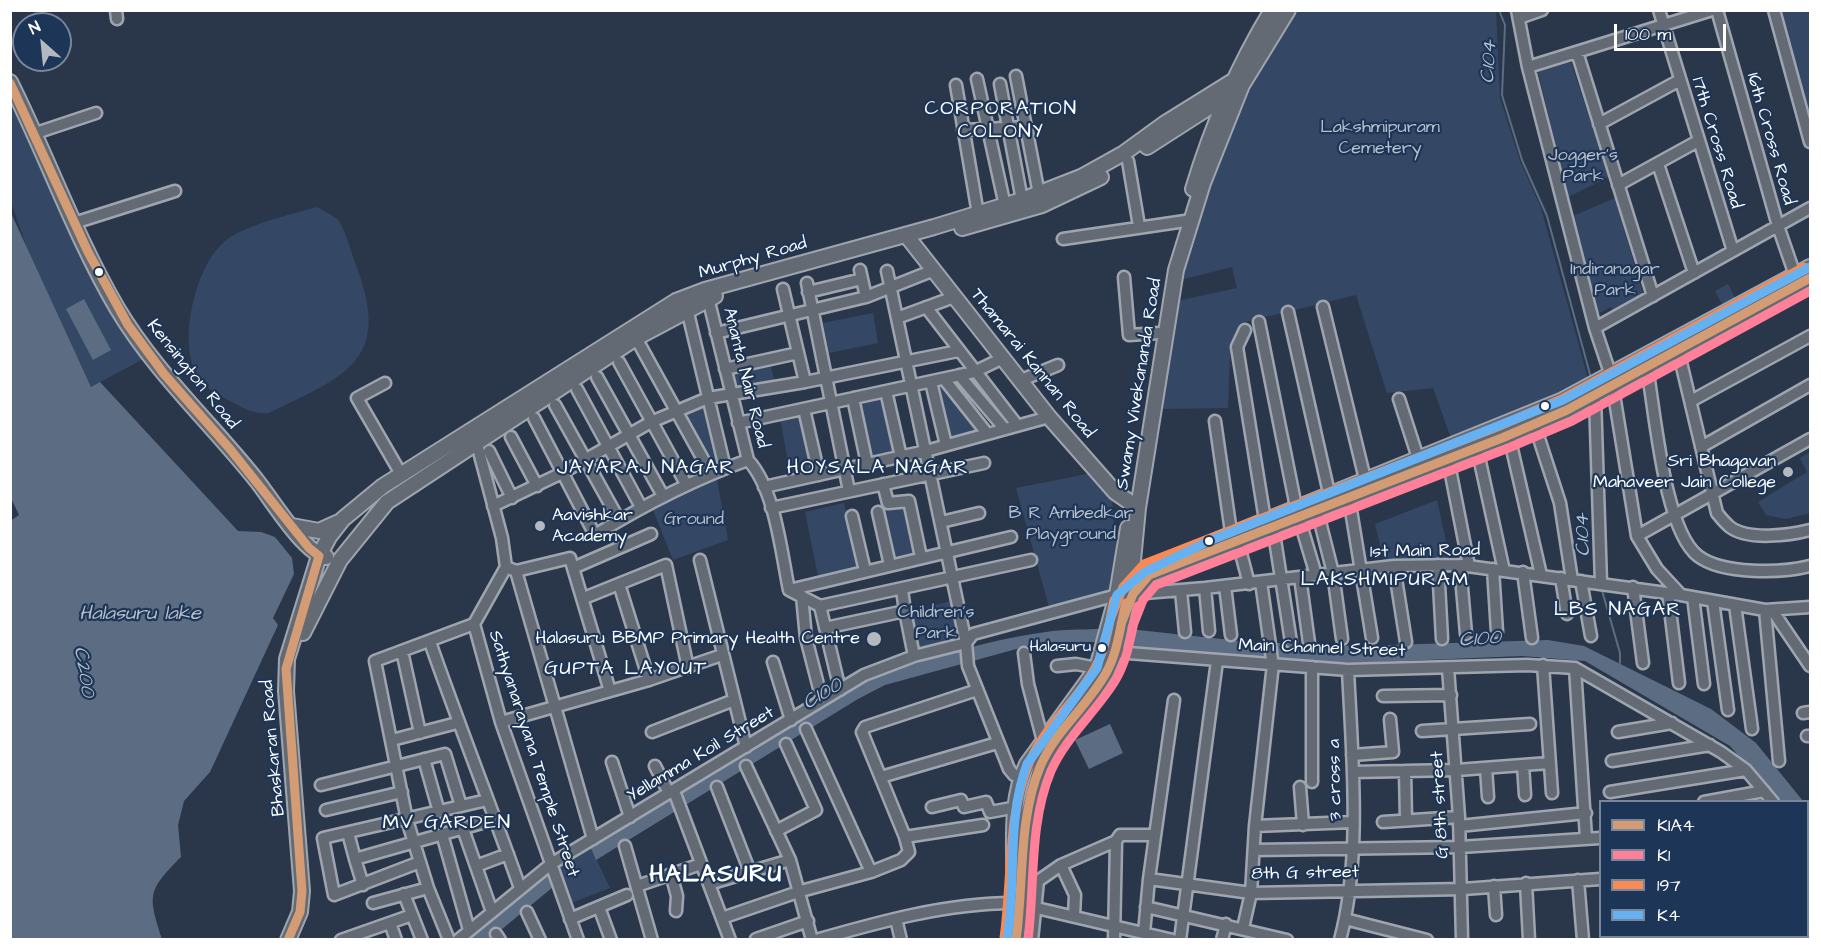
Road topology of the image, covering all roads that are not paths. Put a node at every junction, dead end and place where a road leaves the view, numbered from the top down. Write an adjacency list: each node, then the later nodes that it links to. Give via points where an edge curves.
1 (1272, 10): 18 (main road, Swamy Vivekananda Road, via 1245,55)
2 (1288, 10): 18 (main road, Swamy Vivekananda Road)
3 (1542, 10): 8 (street)
4 (1659, 10): 9 (street, 17th Cross Road)
5 (1712, 10): 9 (street)
6 (1717, 10): 42 (street, 16th Cross Road)
7 (1774, 10): 29 (street)
8 (1518, 14): 11 (street)
9 (1663, 26): 10 (street); 14 (street, 17th Cross Road)
10 (1577, 52): 11 (street); 21 (street)
11 (1528, 67): 67 (street)
12 (1016, 76): 22 (street)
13 (977, 80): 25 (street)
14 (1680, 80): 21 (street); 28 (street, 17th Cross Road)
15 (10, 82): 27 (main road, Kensington Road)
16 (1000, 84): 24 (street)
17 (956, 85): 26 (street)
18 (1235, 89): 19 (main road, Murphy Road); 23 (main road, Swamy Vivekananda Road); 34 (main road, Murphy Road, via 1164,124 1081,177); 39 (main road, Swamy Vivekananda Road)
19 (1201, 112): 23 (main road, via 1211,116); 30 (main road, Murphy Road)
20 (96, 113): 27 (street)
21 (1599, 124): 32 (street)
22 (1026, 127): 24 (street); 34 (street)
23 (1215, 127): 39 (main road, Swamy Vivekananda Road)
24 (1009, 128): 25 (street); 35 (street)
25 (988, 129): 26 (street); 36 (street)
26 (963, 130): 38 (street)
27 (36, 133): 40 (main road, Kensington Road)
28 (1698, 141): 31 (street); 45 (street, 17th Cross Road)
29 (1810, 142)
30 (1128, 161): 41 (street); 43 (main road, Murphy Road, via 1078,190 1042,205)
31 (1658, 164): 32 (street); 49 (street)
32 (1618, 185): 55 (street)
33 (175, 191): 40 (street)
34 (1039, 194): 35 (main road, Murphy Road)
35 (1022, 200): 36 (main road, Murphy Road)
36 (1005, 206): 38 (main road, Murphy Road)
37 (1810, 208): 42 (street)
38 (978, 214): 43 (main road, Murphy Road)
39 (1187, 220): 41 (street); 52 (main road, Swamy Vivekananda Road)
40 (74, 223): 164 (main road, Kensington Road, via 117,308 145,349)
41 (1139, 226): 44 (street)
42 (1778, 226): 45 (street); 51 (street, 16th Cross Road)
43 (909, 238): 47 (main road, Thamarai Kannan Road); 58 (main road, Murphy Road); 136 (main road, Murphy Road, via 705,290 676,301)
44 (1063, 239)
45 (1733, 252): 49 (street)
46 (1810, 267): 51 (main road)
47 (934, 270): 53 (street); 57 (main road, Thamarai Kannan Road)
48 (887, 271): 53 (street)
49 (1694, 273): 55 (street)
50 (1124, 277): 70 (street, via 1129,335)
51 (1801, 279): 74 (main road); 90 (main road)
52 (1170, 282): 70 (main road, Swamy Vivekananda Road); 152 (main road, Swamy Vivekananda Road)
53 (891, 288): 56 (street); 65 (street)
54 (783, 289): 64 (street)
55 (1653, 296): 67 (street)
56 (866, 297): 62 (street); 62 (street, via 861,274 807,287)
57 (954, 297): 59 (street); 76 (main road, Thamarai Kannan Road)
58 (708, 298): 61 (main road, Murphy Road); 69 (street, Ananta Nair Road)
59 (926, 307): 65 (street); 73 (street)
60 (1323, 307): 139 (street)
61 (687, 309): 72 (main road, Murphy Road); 98 (street)
62 (811, 309): 64 (street); 85 (street)
63 (1288, 312): 145 (street)
64 (789, 314): 69 (street); 75 (street)
65 (897, 318): 78 (street)
66 (1259, 322): 156 (street)
67 (1595, 328): 90 (street)
68 (1245, 330): 163 (street, via 1237,347)
69 (716, 333): 81 (street, Ananta Nair Road)
70 (1159, 333): 152 (main road, Swamy Vivekananda Road)
71 (1810, 336): 101 (street)
72 (636, 338): 105 (street); 122 (main road, Murphy Road)
73 (958, 351): 78 (street); 82 (street)
74 (1678, 351): 80 (main road); 101 (street)
75 (798, 353): 81 (street); 88 (street)
76 (1001, 358): 82 (street); 87 (main road, Thamarai Kannan Road)
77 (619, 362): 110 (street)
78 (907, 362): 85 (street); 92 (street)
79 (1058, 365): 87 (street)
80 (1647, 368): 90 (main road); 159 (street)
81 (725, 369): 97 (street, Ananta Nair Road)
82 (974, 372): 83 (street); 112 (street)
83 (959, 375): 86 (street); 113 (street)
84 (597, 377): 115 (street)
85 (825, 378): 88 (street); 102 (street)
86 (944, 379): 89 (street); 114 (street)
87 (1018, 381): 106 (main road, Thamarai Kannan Road)
88 (805, 382): 97 (street)
89 (931, 382): 92 (street); 119 (street)
90 (1612, 382): 95 (main road); 167 (street)
91 (385, 383): 136 (street, via 357,398)
92 (912, 386): 96 (street); 124 (street)
93 (1810, 386): 121 (street)
94 (577, 389): 120 (street)
95 (1593, 389): 108 (main road); 195 (street)
96 (886, 391): 99 (street); 125 (street)
97 (732, 394): 98 (street); 111 (street, Ananta Nair Road)
98 (708, 398): 105 (street); 132 (street)
99 (854, 398): 102 (street); 131 (street)
100 (1399, 399): 126 (street)
101 (1691, 401): 121 (street)
102 (830, 403): 104 (street); 133 (street)
103 (555, 405): 127 (street)
104 (804, 409): 111 (street); 138 (street)
105 (675, 410): 110 (street); 134 (street)
106 (1049, 417): 112 (street); 152 (main road, Thamarai Kannan Road, via 1115,492)
107 (534, 418): 135 (street)
108 (1533, 419): 116 (main road); 126 (main road); 192 (street, via 1560,503)
109 (1215, 421): 169 (street)
110 (651, 422): 115 (street); 140 (street)
111 (738, 423): 129 (street, Ananta Nair Road)
112 (1017, 425): 113 (street)
113 (1004, 428): 114 (street)
114 (986, 432): 119 (street)
115 (629, 434): 120 (street); 146 (street)
116 (1509, 436): 123 (main road); 189 (street)
117 (511, 437): 142 (street)
118 (1810, 439): 147 (street)
119 (946, 444): 124 (street)
120 (608, 447): 127 (street); 151 (street)
121 (1701, 447): 147 (street)
122 (483, 448): 148 (street); 150 (street); 173 (main road, Murphy Road, via 387,502)
123 (1477, 448): 128 (main road); 184 (street)
124 (926, 451): 125 (street); 137 (street)
125 (901, 457): 131 (street)
126 (1418, 458): 139 (main road)
127 (585, 459): 135 (street); 161 (street)
128 (1448, 459): 149 (main road); 179 (street)
129 (748, 460): 132 (street); 143 (street, Ananta Nair Road, via 759,472)
130 (984, 463): 137 (street)
131 (867, 464): 133 (street)
132 (725, 468): 134 (street)
133 (844, 470): 138 (street); 144 (street)
134 (710, 472): 140 (street)
135 (562, 473): 142 (street); 161 (street, via 596,535)
136 (401, 474): 160 (main road, Murphy Road)
137 (931, 474): 141 (street); 162 (street)
138 (819, 475): 143 (street)
139 (1365, 479): 145 (main road)
140 (686, 484): 146 (street)
141 (883, 484): 144 (street); 172 (street, via 888,503 909,501)
142 (537, 486): 148 (street)
143 (764, 486): 153 (street, Ananta Nair Road)
144 (849, 491): 153 (street)
145 (1329, 493): 156 (main road)
146 (663, 496): 151 (street)
147 (1712, 496): 159 (street); 165 (street, via 1717,513 1732,529 1786,536)
148 (512, 498): 150 (street)
149 (1349, 498): 154 (main road); 183 (street)
150 (493, 506): 182 (street)
151 (641, 507): 161 (street)
152 (1135, 507): 207 (main road, Swamy Vivekananda Road)
153 (771, 508): 201 (street, Ananta Nair Road)
154 (1317, 510): 156 (main road); 187 (street)
155 (878, 512): 176 (street)
156 (1297, 512): 163 (main road); 188 (street)
157 (979, 513): 162 (street)
158 (852, 516): 185 (street)
159 (1673, 517): 167 (street); 180 (street, via 1688,545 1699,556 1718,564 1771,571)
160 (343, 519): 164 (main road, via 319,531); 171 (main road, Murphy Road)
161 (619, 520)
162 (941, 522): 170 (street)
163 (1269, 524): 169 (main road); 193 (street)
164 (292, 526): 171 (main road, Kensington Road)
165 (1810, 530)
166 (651, 534): 181 (street)
167 (1637, 536): 206 (street, via 1657,569)
168 (1011, 537): 170 (street)
169 (1235, 537): 197 (street); 207 (main road, via 1145,572)
170 (948, 553): 172 (street); 191 (street)
171 (319, 556): 173 (main road); 398 (main road, Bhaskaran Road, via 286,669 302,883 300,912)
172 (921, 557): 176 (street)
173 (340, 560): 399 (main road, Bhaskaran Road, via 303,633 294,664 309,890 304,921)
174 (700, 560): 236 (street)
175 (1031, 560): 191 (street)
176 (890, 565): 185 (street)
177 (1438, 565): 178 (street, 1st Main Road); 179 (street, 1st Main Road); 227 (street)
178 (1394, 566): 183 (street, 1st Main Road); 230 (street)
179 (1464, 566): 184 (street, 1st Main Road); 221 (street)
180 (1810, 566)
181 (573, 568): 182 (street, via 570,558); 208 (street)
182 (511, 569): 216 (street, Sathyanarayana Temple Street); 262 (street)
183 (1359, 570): 187 (street, 1st Main Road); 224 (street)
184 (1499, 570): 186 (street, 1st Main Road); 220 (street)
185 (865, 571): 201 (street)
186 (1523, 572): 189 (street, 1st Main Road); 225 (street)
187 (1333, 573): 188 (street, 1st Main Road); 226 (street)
188 (1316, 575): 190 (street, 1st Main Road)
189 (1541, 575): 192 (street, 1st Main Road)
190 (1300, 577): 193 (street, 1st Main Road); 231 (street)
191 (953, 579): 202 (street); 232 (street)
192 (1572, 579): 195 (street, 1st Main Road); 215 (street); 223 (street)
193 (1281, 580): 194 (street, 1st Main Road); 229 (street)
194 (1261, 582): 197 (street, 1st Main Road); 239 (street)
195 (1599, 583): 199 (street, 1st Main Road)
196 (619, 584): 208 (street); 246 (street, via 666,565); 251 (street)
197 (1249, 584): 198 (street, 1st Main Road)
198 (1225, 586): 200 (street, 1st Main Road); 222 (street)
199 (1633, 587): 204 (street, 1st Main Road); 241 (street)
200 (1205, 588): 203 (street, 1st Main Road); 218 (street)
201 (789, 590): 205 (street)
202 (902, 590): 211 (street); 214 (street)
203 (1181, 591): 207 (street, 1st Main Road); 219 (street)
204 (1668, 593): 206 (street, 1st Main Road); 252 (street)
205 (802, 596): 211 (street); 260 (street, via 806,638)
206 (1687, 596): 209 (street, 1st Main Road); 253 (street)
207 (1127, 597): 232 (street, Yellamma Koil Street, via 973,634); 233 (main road, Swamy Vivekananda Road, via 1116,623)
208 (584, 598): 256 (street)
209 (1713, 601): 210 (street, 1st Main Road); 263 (street)
210 (1735, 605): 213 (street, 1st Main Road); 272 (street)
211 (820, 606): 217 (street)
212 (1810, 607): 213 (street, 1st Main Road)
213 (1768, 610): 244 (street); 286 (street)
214 (905, 611): 217 (street); 237 (street)
215 (1567, 614)
216 (474, 624): 228 (street); 266 (street, Sathyanarayana Temple Street)
217 (825, 628): 254 (street)
218 (1209, 631)
219 (1185, 632)
220 (1497, 632)
221 (1466, 634)
222 (1231, 635)
223 (1591, 636)
224 (1372, 638)
225 (1532, 638)
226 (1342, 639)
227 (1442, 639)
228 (430, 642): 234 (street); 267 (street)
229 (1291, 642)
230 (1407, 642)
231 (1309, 643)
232 (967, 645): 237 (street, Yellamma Koil Street); 255 (street, via 968,666)
233 (1112, 650): 238 (street, Main Channel Street); 247 (main road, Swamy Vivekananda Road); 292 (main road, Swamy Vivekananda Road, via 1106,672 1091,696)
234 (402, 651): 276 (street); 277 (street, via 375,660)
235 (1024, 653): 278 (street)
236 (722, 655): 246 (street); 259 (street)
237 (914, 656): 254 (street, Yellamma Koil Street, via 864,675)
238 (1217, 661): 239 (street, Main Channel Street); 360 (street)
239 (1272, 661): 245 (street, Main Channel Street); 330 (street)
240 (773, 662): 265 (street)
241 (1642, 663)
242 (1544, 665): 248 (street, Main Channel Street); 249 (street, Main Channel Street); 288 (street)
243 (1057, 666): 247 (street)
244 (1810, 666)
245 (1312, 667): 250 (street, Main Channel Street); 301 (street)
246 (688, 668): 251 (street)
247 (1097, 668): 278 (main road, Swamy Vivekananda Road)
248 (1448, 668): 250 (street, Main Channel Street); 257 (street, G 8th street)
249 (1575, 668): 268 (street, Main Channel Street); 320 (street)
250 (1348, 670): 283 (street, 3 cross a)
251 (649, 680): 256 (street)
252 (1679, 683)
253 (1704, 684)
254 (840, 690): 260 (street, Yellamma Koil Street)
255 (977, 690): 279 (street); 299 (street, via 865,727 862,732)
256 (610, 691): 262 (street)
257 (1451, 694): 258 (street); 271 (street, G 8th street)
258 (1383, 696)
259 (734, 700): 274 (street); 282 (street)
260 (822, 700): 265 (street, Yellamma Koil Street)
261 (1174, 700): 335 (street)
262 (553, 706): 266 (street); 339 (street)
263 (1728, 710)
264 (1390, 718): 283 (street, via 1393,752)
265 (791, 720): 282 (street, Yellamma Koil Street)
266 (501, 722): 353 (street, Sathyanarayana Temple Street)
267 (458, 723): 276 (street); 312 (street)
268 (1672, 723): 275 (street); 281 (street, Main Channel Street)
269 (1530, 724): 271 (street)
270 (806, 729): 355 (street)
271 (1453, 729): 273 (street); 295 (street, G 8th street)
272 (1752, 729)
273 (1422, 731)
274 (652, 732)
275 (1618, 732)
276 (420, 734): 277 (street)
277 (392, 740): 293 (street)
278 (1043, 741): 292 (main road, Swamy Vivekananda Road)
279 (997, 743): 299 (street); 300 (street, via 1009,769)
280 (786, 744): 332 (street, via 816,810)
281 (1710, 745): 285 (street); 296 (street, Main Channel Street)
282 (746, 747): 308 (street, Yellamma Koil Street)
283 (1352, 755): 298 (street, 3 cross a)
284 (424, 759): 293 (street); 315 (street, via 446,755); 319 (street)
285 (1612, 761)
286 (1779, 761)
287 (612, 762): 321 (street)
288 (1549, 763): 289 (street); 309 (street)
289 (1522, 765): 294 (street); 310 (street)
290 (655, 766): 308 (street)
291 (746, 766): 332 (street)
292 (1034, 766): 300 (main road, Swamy Vivekananda Road); 375 (main road, Swamy Vivekananda Road)
293 (397, 767): 302 (street); 306 (street)
294 (1486, 768): 295 (street); 311 (street)
295 (1456, 770): 297 (street); 325 (street, G 8th street)
296 (1746, 770): 305 (street, Main Channel Street); 307 (street)
297 (1405, 771): 298 (street); 323 (street)
298 (1353, 772): 326 (street, 3 cross a)
299 (881, 777): 336 (street)
300 (1021, 777): 317 (main road, Swamy Vivekananda Road)
301 (1312, 782)
302 (321, 785)
303 (717, 787): 354 (street)
304 (1300, 788): 329 (street)
305 (1764, 791): 313 (street); 314 (street, Main Channel Street)
306 (402, 792): 318 (street); 324 (street)
307 (1610, 792)
308 (673, 793): 321 (street, Yellamma Koil Street); 350 (street)
309 (1552, 793)
310 (1525, 795)
311 (1488, 797)
312 (487, 800): 315 (street); 322 (street)
313 (1710, 800)
314 (1772, 800)
315 (461, 806): 319 (street)
316 (932, 807): 317 (street, via 961,800 964,807 986,802 990,812)
317 (1017, 807): 375 (main road, Swamy Vivekananda Road, via 1012,846)
318 (326, 810)
319 (439, 812): 324 (street)
320 (1586, 813): 325 (street); 338 (street)
321 (630, 817): 339 (street, Yellamma Koil Street)
322 (496, 819): 331 (street); 346 (street)
323 (1406, 819): 325 (street); 327 (street)
324 (407, 820): 333 (street); 340 (street)
325 (1459, 821): 343 (street, G 8th street)
326 (1353, 822): 329 (street); 344 (street, 3 cross a)
327 (1383, 822)
328 (983, 825): 336 (street)
329 (1303, 825): 330 (street)
330 (1255, 826): 345 (street)
331 (463, 829): 334 (street); 352 (street)
332 (776, 831): 348 (street)
333 (348, 833): 347 (street); 363 (street, via 322,838 334,895)
334 (441, 834): 340 (street); 393 (street)
335 (1155, 835): 341 (street, via 1120,835); 357 (street)
336 (905, 837): 355 (street, via 909,852 901,861)
337 (1599, 837): 338 (street)
338 (1587, 838): 343 (street)
339 (593, 839): 353 (street, Yellamma Koil Street)
340 (414, 840): 347 (street); 349 (street)
341 (1116, 841): 351 (street); 395 (street)
342 (625, 846): 364 (street)
343 (1460, 847): 344 (street); 368 (street, G 8th street)
344 (1352, 848): 345 (street); 369 (street, 3 cross a)
345 (1254, 850): 371 (street)
346 (508, 854): 352 (street); 367 (street)
347 (355, 859): 363 (street)
348 (790, 860): 354 (street); 370 (street)
349 (420, 862): 363 (street); 366 (street)
350 (701, 864): 356 (street); 362 (street)
351 (1061, 865): 375 (street, via 1038,880); 384 (street, via 1075,895)
352 (476, 866): 379 (street)
353 (551, 866): 367 (street, Yellamma Koil Street); 386 (street, Sathyanarayana Temple Street)
354 (750, 872): 362 (street)
355 (871, 872): 370 (street)
356 (671, 874): 364 (street); 378 (street)
357 (1149, 879): 360 (street, 8th G street); 377 (street)
358 (1599, 879): 359 (street, 8th G street)
359 (1578, 880): 361 (street, 8th G street); 424 (street)
360 (1188, 883): 371 (street, 8th G street); 381 (street)
361 (1526, 883): 365 (street, 8th G street); 423 (street)
362 (709, 884): 385 (street)
363 (363, 885)
364 (637, 886): 408 (street)
365 (1494, 886): 368 (street, 8th G street); 383 (street)
366 (428, 888): 372 (street); 403 (street)
367 (520, 888): 379 (street, Yellamma Koil Street)
368 (1462, 889): 369 (street, 8th G street); 422 (street, G 8th street)
369 (1349, 890): 371 (street, 8th G street); 388 (street, 3 cross a)
370 (801, 891): 385 (street); 389 (street)
371 (1251, 893): 392 (street)
372 (404, 894): 374 (street); 382 (street)
373 (627, 895): 376 (street)
374 (373, 903)
375 (1023, 905): 384 (street); 387 (street, via 976,905); 413 (main road, Swamy Vivekananda Road); 414 (main road, Swamy Vivekananda Road); 415 (street)
376 (599, 907): 386 (street); 407 (street)
377 (1146, 907): 381 (street); 394 (street)
378 (676, 911)
379 (492, 912): 393 (street, Yellamma Koil Street)
380 (527, 912): 405 (street)
381 (1183, 914): 391 (street); 417 (street)
382 (412, 915): 390 (street); 402 (street)
383 (1496, 915)
384 (1074, 916): 395 (street)
385 (722, 918): 409 (street)
386 (570, 919): 406 (street, Sathyanarayana Temple Street)
387 (896, 919): 397 (street); 412 (street)
388 (1345, 919): 420 (street, 3 cross a); 421 (street)
389 (808, 921): 410 (street); 411 (street)
390 (390, 922): 396 (street); 401 (street)
391 (1226, 924): 392 (street); 418 (street)
392 (1243, 928): 419 (street)
393 (469, 930): 404 (street, Yellamma Koil Street)
394 (1140, 931): 395 (street); 416 (street)
395 (1114, 934)
396 (369, 935): 400 (street)
397 (839, 936): 411 (street)
398 (288, 939)
399 (295, 939)
400 (344, 939)
401 (396, 939)
402 (422, 939)
403 (449, 939)
404 (458, 939)
405 (540, 939)
406 (578, 939)
407 (610, 939)
408 (652, 939)
409 (730, 939)
410 (756, 939)
411 (814, 939)
412 (901, 939)
413 (1007, 939)
414 (1016, 939)
415 (1032, 939)
416 (1173, 939)
417 (1180, 939)
418 (1222, 939)
419 (1287, 939)
420 (1340, 939)
421 (1427, 939)
422 (1462, 939)
423 (1529, 939)
424 (1583, 939)

